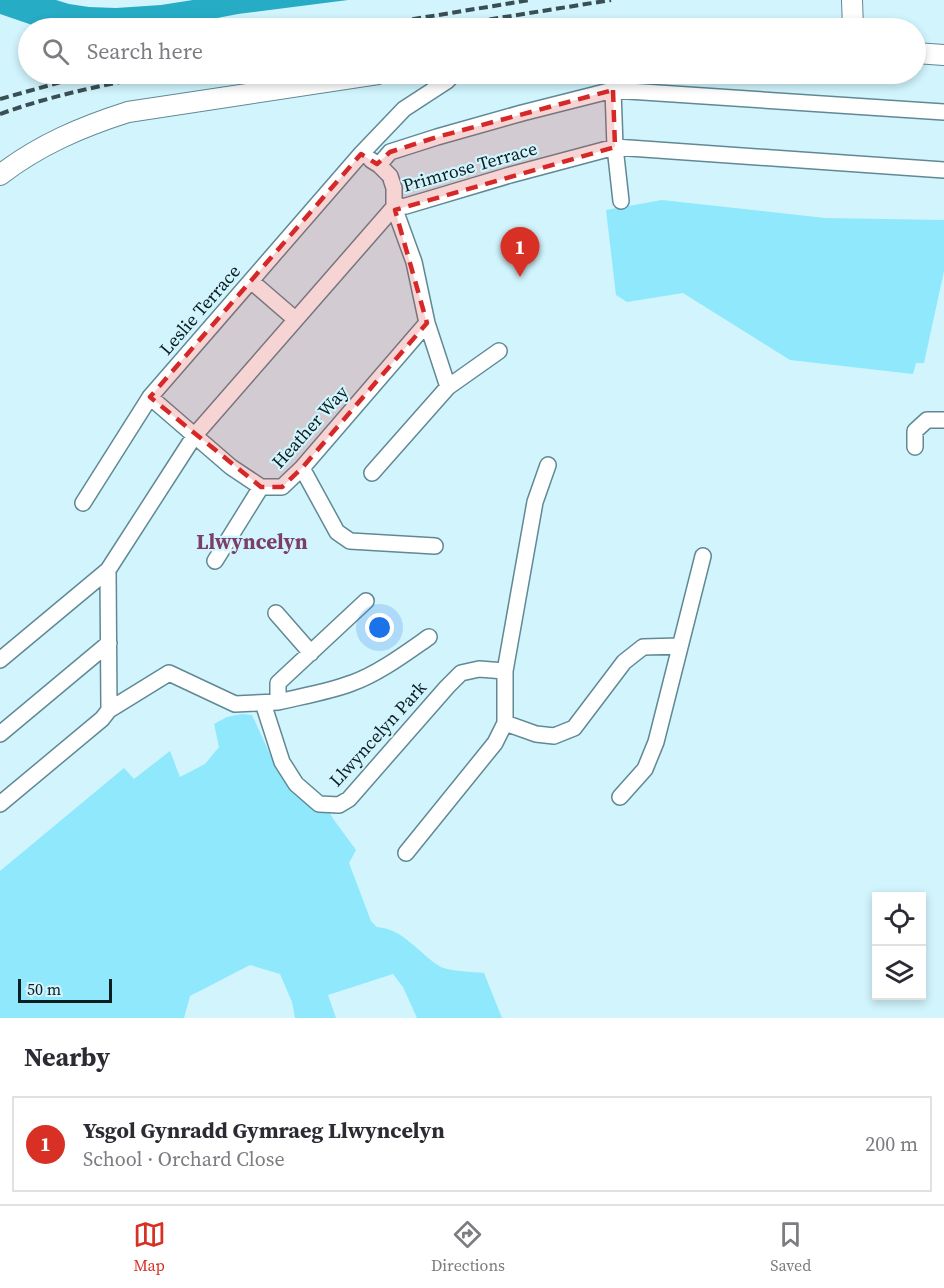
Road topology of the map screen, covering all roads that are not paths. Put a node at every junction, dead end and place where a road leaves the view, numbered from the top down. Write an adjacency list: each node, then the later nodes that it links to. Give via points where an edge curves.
1 (852, 0): 2 (main road)
2 (853, 18)
3 (926, 54): 4 (main road)
4 (944, 55)
5 (312, 84): 13 (main road, via 128,112 54,140)
6 (442, 84): 10 (street, Leslie Terrace, via 404,108)
7 (613, 90): 8 (street); 9 (street); 11 (street, via 390,152)
8 (944, 112)
9 (615, 147): 12 (street, Primrose Terrace); 14 (street); 15 (street, Primrose Terrace)
10 (361, 154): 11 (street); 16 (street, Leslie Terrace)
11 (379, 165): 15 (street, via 390,176)
12 (944, 170)
13 (0, 175)
14 (621, 201)
15 (394, 207): 17 (street, Primrose Terrace); 18 (street, via 414,262)
16 (251, 281): 17 (street); 21 (street, Leslie Terrace)
17 (296, 319): 23 (street, Primrose Terrace)
18 (427, 323): 20 (street); 26 (street, Heather Way)
19 (499, 351): 20 (street)
20 (448, 387): 27 (street)
21 (150, 398): 23 (street, Heather Way); 29 (street, Leslie Terrace)
22 (944, 420): 24 (street, via 927,420 915,431)
23 (195, 435): 28 (street, Heather Way); 33 (street, Primrose Terrace)
24 (915, 447)
25 (548, 465): 41 (street, via 535,502)
26 (303, 468): 28 (street, Heather Way, via 282,487); 30 (street, via 337,532 350,541)
27 (372, 473)
28 (261, 488): 32 (street)
29 (83, 503)
30 (435, 546)
31 (703, 556): 38 (street)
32 (215, 561)
33 (108, 570): 37 (street); 40 (street, Primrose Terrace)
34 (366, 601): 39 (street)
35 (276, 613): 39 (street)
36 (429, 637): 42 (street, via 354,683)
37 (110, 643): 43 (street); 45 (street)
38 (680, 646): 44 (street, via 643,647 624,662 574,728 554,736); 46 (street, via 656,742 645,769)
39 (311, 653): 42 (street, via 278,683)
40 (0, 660)
41 (505, 671): 42 (street, Llwyncelyn Park, via 479,669 461,673 349,799 339,805 319,804 296,784 282,762); 44 (street)
42 (270, 702): 43 (street, via 235,704 169,673)
43 (109, 710): 47 (street)
44 (505, 723): 48 (street, via 495,743)
45 (0, 734)
46 (620, 797)
47 (0, 804)
48 (406, 853)

